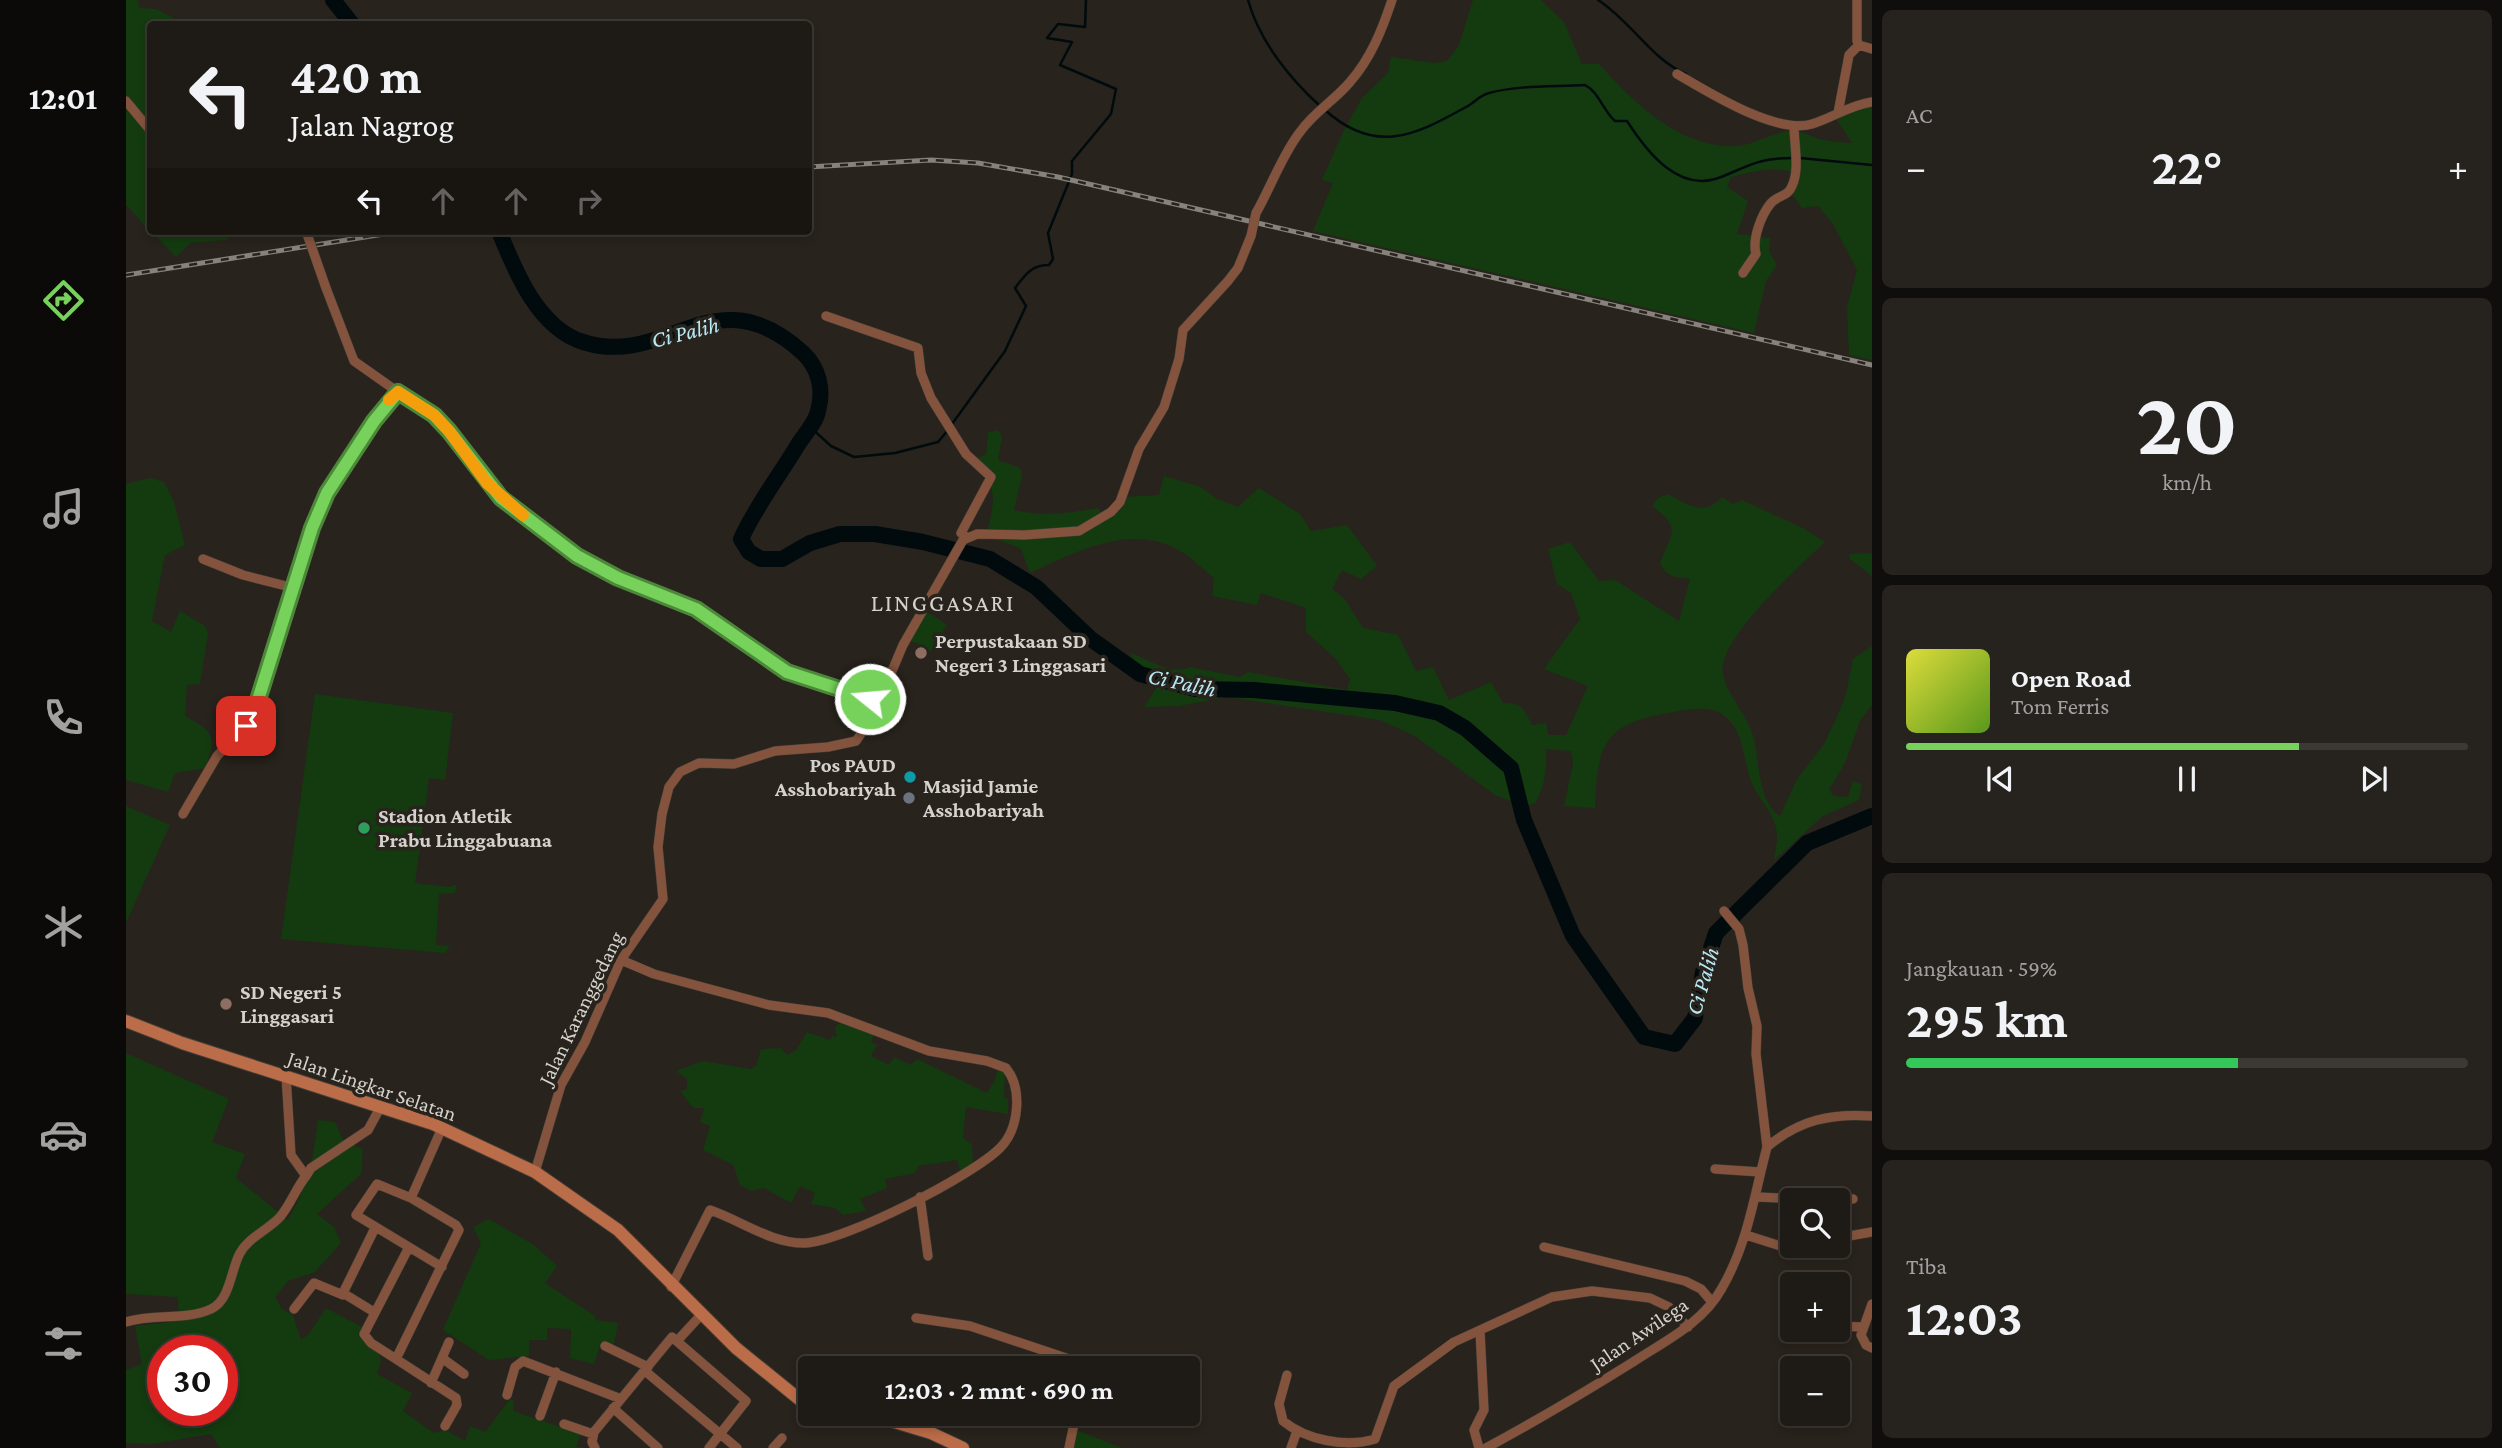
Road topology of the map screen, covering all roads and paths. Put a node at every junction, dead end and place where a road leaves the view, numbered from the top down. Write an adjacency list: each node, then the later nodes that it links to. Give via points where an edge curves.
1 (1392, 0): 15 (street, bridge, via 1364,63 1298,134 1256,213 1238,268 1183,330 1164,407 1139,449 1120,502 1079,531)
2 (1857, 0): 3 (street)
3 (1859, 45): 4 (street); 8 (street, via 1849,55)
4 (1872, 49)
5 (1677, 74): 10 (street, via 1741,110)
6 (126, 101): 9 (street)
7 (1872, 102): 8 (street)
8 (1838, 113): 10 (street, via 1810,125)
9 (147, 126)
10 (1794, 126): 12 (street, via 1795,173 1788,194 1767,210 1757,231 1756,254)
11 (307, 235): 14 (street, bridge, via 354,361)
12 (1743, 273)
13 (827, 316): 15 (street, Jalan Karanggedang, via 917,346 925,385 966,454 990,475 961,532)
14 (398, 392): 17 (street, via 327,493); 18 (street, via 434,415 501,498 577,556 696,609 787,672)
15 (964, 538): 18 (street, Jalan Karanggedang, via 903,645)
16 (203, 559): 17 (street)
17 (294, 588): 19 (street, via 246,726 217,756)
18 (879, 703): 21 (street, Jalan Karanggedang, via 856,741 775,751 734,764 699,763 680,772 669,787 662,814 658,847 663,899)
19 (183, 814)
20 (1724, 911): 27 (street, via 1739,929 1757,1026)
21 (621, 960): 29 (street, Jalan Karanggedang, via 561,1085); 32 (street, via 654,974 769,1005 828,1013 929,1051 1006,1068 1014,1085 1016,1107 1008,1138 967,1172)
22 (126, 1021): 23 (street, Jalan Lingkar Selatan)
23 (286, 1076): 24 (street, Jalan Lingkar Selatan); 31 (street, via 291,1155)
24 (380, 1108): 26 (street, Jalan Lingkar Selatan); 31 (street, via 368,1130)
25 (1872, 1116): 27 (street, via 1813,1119)
26 (442, 1128): 29 (street, Jalan Lingkar Selatan); 34 (street)
27 (1767, 1147): 30 (street, Jalan Awilega)
28 (1715, 1169): 30 (street)
29 (536, 1172): 47 (street, Jalan Lingkar Selatan, via 618,1230)
30 (1760, 1172): 33 (street, Jalan Awilega)
31 (306, 1176): 55 (street, via 278,1219 241,1251 215,1307)
32 (920, 1197): 45 (street); 47 (street, via 873,1224 806,1243 767,1234 710,1210)
33 (1756, 1197): 35 (street); 40 (street, Jalan Awilega)
34 (411, 1198): 38 (street, via 376,1184 356,1213); 46 (street, via 459,1228)
35 (1780, 1198)
36 (1850, 1199): 37 (street)
37 (1853, 1199)
38 (375, 1228): 44 (street); 48 (street)
39 (1872, 1232): 41 (street)
40 (1746, 1235): 43 (street); 49 (street, Jalan Awilega)
41 (1850, 1236)
42 (1544, 1247): 49 (street, via 1685,1281)
43 (1780, 1247)
44 (408, 1249): 46 (street); 52 (street)
45 (928, 1256)
46 (442, 1267): 66 (street)
47 (671, 1287): 53 (street, Jalan Lingkar Selatan)
48 (344, 1295): 51 (street, via 314,1283); 52 (street)
49 (1712, 1302): 56 (street, Jalan Awilega)
50 (1872, 1304): 58 (street)
51 (295, 1309)
52 (374, 1312): 66 (street, via 364,1337)
53 (701, 1315): 60 (street); 74 (street, Jalan Lingkar Selatan)
54 (916, 1318): 64 (street, via 975,1327)
55 (126, 1322)
56 (1688, 1327): 59 (street, via 1662,1302 1592,1291 1552,1297); 94 (street, Jalan Awilega)
57 (1850, 1327): 58 (street)
58 (1863, 1328): 63 (street, via 1861,1335)
59 (1480, 1331): 81 (street, via 1454,1342 1394,1386 1370,1442 1326,1444); 93 (street, via 1485,1384 1484,1410 1474,1430)
60 (677, 1341): 67 (street, via 672,1337); 82 (street, via 745,1397 744,1405)
61 (449, 1342): 65 (street)
62 (606, 1346): 67 (street)
63 (1872, 1348)
64 (1060, 1356)
65 (442, 1357): 69 (street); 71 (street)
66 (397, 1359): 71 (street)
67 (646, 1369): 73 (street); 82 (street)
68 (556, 1372): 72 (street, via 520,1361); 73 (street); 76 (street)
69 (464, 1374)
70 (1287, 1376): 81 (street, via 1280,1416)
71 (431, 1382): 78 (street, via 458,1400)
72 (507, 1395)
73 (621, 1399): 75 (street)
74 (798, 1400)
75 (614, 1408): 83 (street); 86 (street)
76 (540, 1416)
77 (564, 1424): 83 (street)
78 (445, 1426)
79 (910, 1426): 90 (street)
80 (1074, 1426): 91 (street)
81 (1297, 1431): 92 (street)
82 (720, 1433): 87 (street); 88 (street)
83 (593, 1434): 85 (street)
84 (782, 1438): 89 (street)
85 (595, 1448)
86 (658, 1448)
87 (709, 1448)
88 (737, 1448)
89 (773, 1448)
90 (962, 1448)
91 (1069, 1448)
92 (1291, 1448)
93 (1479, 1448)
94 (1486, 1448)

